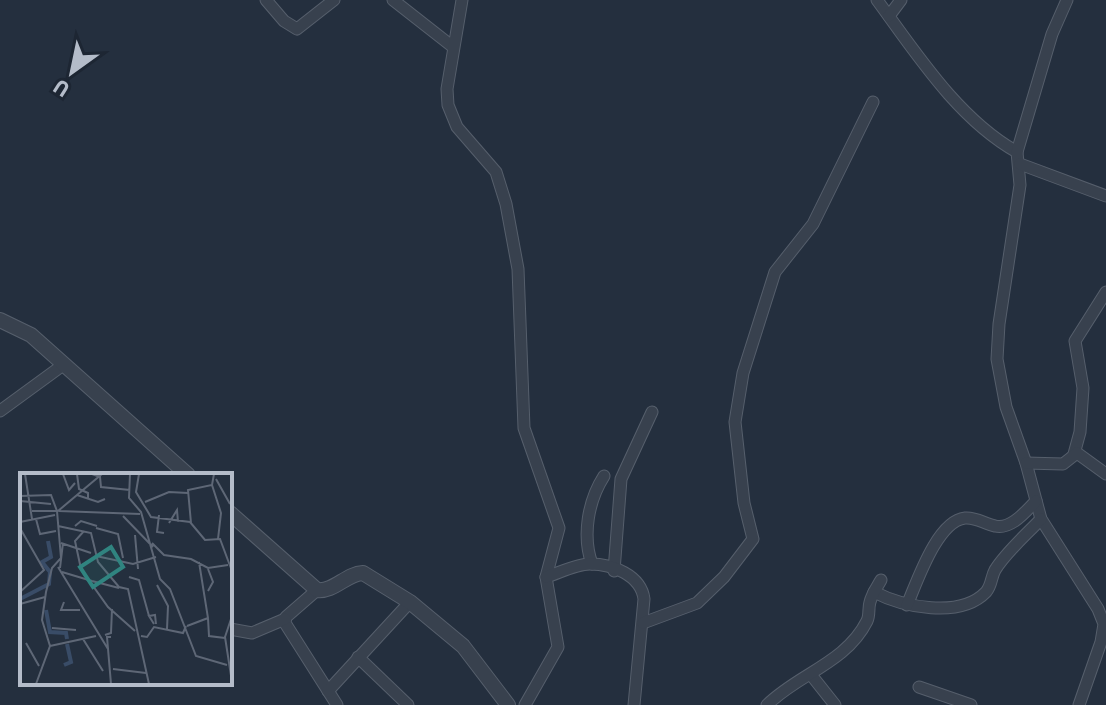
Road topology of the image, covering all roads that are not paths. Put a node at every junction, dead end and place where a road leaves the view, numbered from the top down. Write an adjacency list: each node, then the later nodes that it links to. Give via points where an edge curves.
1 (266, 0): 2 (street, via 297,29)
2 (334, 0)
3 (393, 0): 9 (street)
4 (462, 0): 9 (street)
5 (877, 0): 8 (street)
6 (901, 0): 8 (street)
7 (1067, 0): 11 (street, via 1052,34)
8 (889, 16): 11 (street, via 947,90)
9 (453, 47): 28 (street, via 448,105 457,127 496,172 518,269 524,428 559,528)
10 (873, 102): 35 (street, via 813,224 775,272 743,373 735,422 751,542 697,603)
11 (1019, 158): 12 (street); 19 (street, via 997,359 1006,407)
12 (1106, 196)
13 (1106, 292): 18 (street, via 1075,341 1083,388)
14 (0, 320): 15 (street, via 27,332)
15 (63, 365): 16 (street); 20 (street)
16 (0, 411)
17 (652, 412): 27 (street, via 621,479)
18 (1074, 454): 19 (street, via 1063,464); 21 (street)
19 (1026, 463): 23 (street)
20 (186, 473)
21 (1106, 474)
22 (604, 476): 26 (street, via 589,515)
23 (1036, 501): 25 (street); 33 (street, via 1010,524 998,527 962,518 951,524 937,541)
24 (232, 515): 30 (street)
25 (1041, 519): 33 (street, via 996,569 979,598 960,606); 37 (street, via 1098,609)
26 (588, 565): 27 (street); 28 (street)
27 (614, 571): 35 (street, via 640,583)
28 (546, 577): 45 (street, via 558,647)
29 (881, 580): 31 (street)
30 (317, 590): 32 (street, via 327,591 363,573); 34 (street)
31 (874, 592): 33 (street); 39 (street, via 864,624)
32 (410, 602): 38 (street); 44 (street, via 478,661)
33 (907, 605)
34 (285, 619): 36 (street, via 252,633); 41 (street)
35 (643, 623): 46 (street)
36 (232, 629)
37 (1104, 643): 50 (street)
38 (358, 657): 41 (street); 43 (street)
39 (812, 676): 47 (street); 48 (street)
40 (919, 687): 49 (street)
41 (328, 691): 42 (street)
42 (337, 705)
43 (408, 705)
44 (508, 705)
45 (525, 705)
46 (634, 705)
47 (767, 705)
48 (835, 705)
49 (971, 705)
50 (1079, 705)

